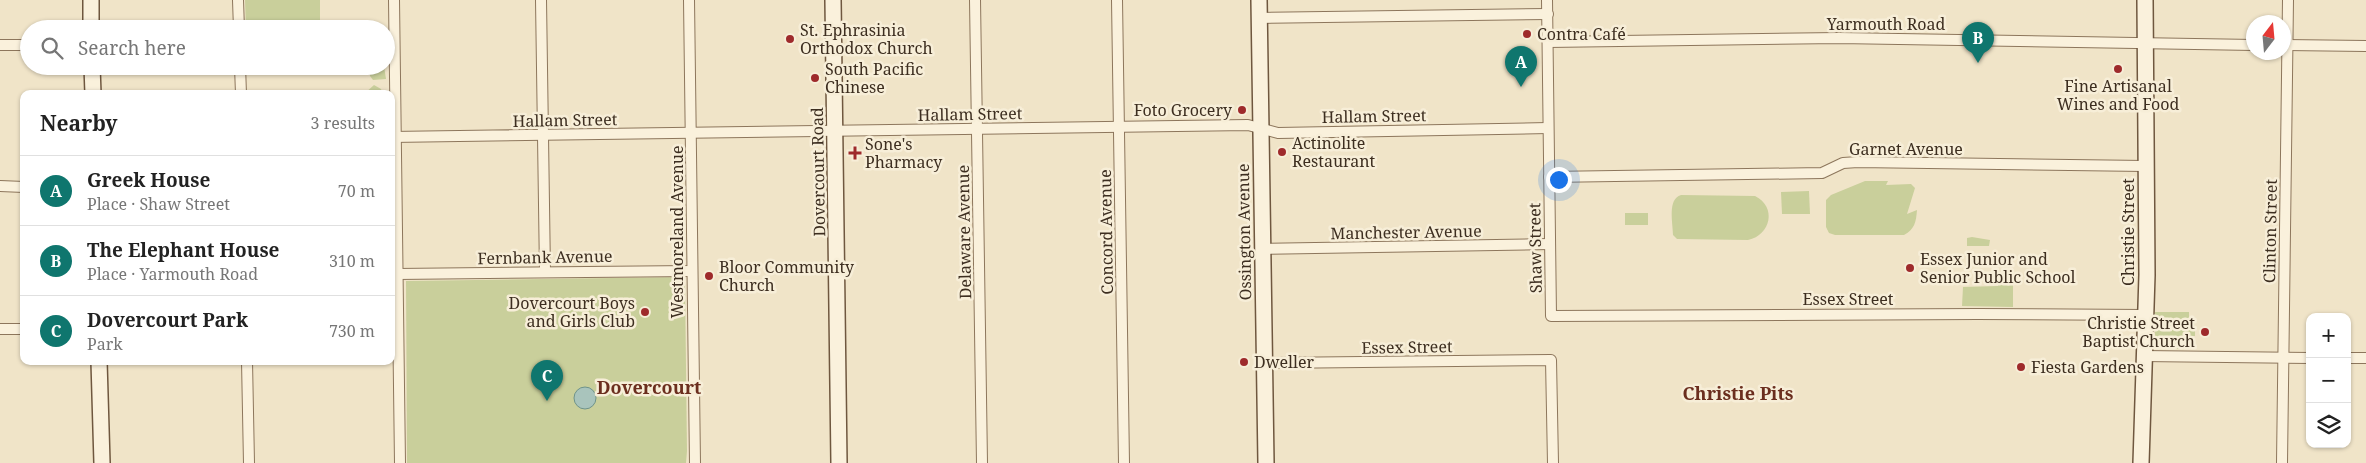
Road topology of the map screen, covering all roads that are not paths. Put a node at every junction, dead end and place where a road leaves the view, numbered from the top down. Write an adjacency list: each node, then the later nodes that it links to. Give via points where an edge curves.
1 (91, 0): 16 (street)
2 (238, 0): 17 (street)
3 (394, 0): 18 (street)
4 (541, 0): 39 (street)
5 (689, 0): 38 (street, Westmoreland Avenue)
6 (833, 0): 37 (street, Dovercourt Road)
7 (975, 0): 36 (street, Delaware Avenue)
8 (1117, 0): 33 (street, Concord Avenue)
9 (1259, 0): 15 (street, Ossington Avenue)
10 (1547, 0): 13 (street, Shaw Street)
11 (2145, 0): 20 (street, Christie Street)
12 (2288, 0): 14 (street, Clinton Street)
13 (1548, 14): 15 (street); 19 (street, Shaw Street)
14 (2287, 15)
15 (1259, 18): 34 (street, Ossington Avenue)
16 (91, 20)
17 (239, 20)
18 (394, 20)
19 (1548, 42): 20 (street, Yarmouth Road, via 1839,38); 35 (street, Shaw Street)
20 (2145, 43): 23 (street, Yarmouth Road); 41 (street, Christie Street)
21 (0, 45): 22 (street)
22 (20, 45)
23 (2246, 45)
24 (2291, 45): 25 (street)
25 (2366, 46)
26 (2285, 60): 56 (street, Clinton Street)
27 (92, 75): 30 (street)
28 (240, 75): 31 (street)
29 (393, 75): 32 (street)
30 (92, 90)
31 (241, 90)
32 (393, 90)
33 (1118, 127): 34 (street, Hallam Street, via 1248,125); 36 (street, Hallam Street); 69 (street, Concord Avenue)
34 (1260, 128): 35 (street, Hallam Street, via 1278,133); 47 (street, Ossington Avenue)
35 (1548, 128): 42 (street, Shaw Street)
36 (977, 129): 37 (street, Hallam Street); 68 (street, Delaware Avenue)
37 (835, 131): 38 (street, Hallam Street); 67 (street, Dovercourt Road)
38 (692, 133): 39 (street, Hallam Street); 48 (street, Westmoreland Avenue)
39 (543, 135): 40 (street, Hallam Street); 49 (street)
40 (395, 137)
41 (2145, 166): 42 (street, Garnet Avenue, via 1858,162 1842,164 1822,173); 51 (street, Christie Street)
42 (1548, 177): 46 (street, Shaw Street)
43 (0, 186): 44 (street)
44 (20, 187)
45 (395, 192): 50 (street)
46 (1550, 244): 47 (street, Manchester Avenue); 52 (street, Shaw Street)
47 (1262, 249): 60 (street, Ossington Avenue)
48 (692, 270): 49 (street, Fernbank Avenue); 66 (street, Westmoreland Avenue)
49 (545, 272): 50 (street, Fernbank Avenue)
50 (398, 274): 65 (street)
51 (2144, 315): 52 (street, Essex Street); 55 (street, Christie Street)
52 (1551, 316)
53 (0, 328): 54 (street)
54 (20, 329)
55 (2143, 356): 56 (street); 72 (street, Christie Street)
56 (2283, 357): 57 (street); 73 (street, Clinton Street)
57 (2306, 358)
58 (2351, 358): 59 (street)
59 (2366, 358)
60 (1264, 363): 70 (street, Ossington Avenue); 71 (street, Essex Street, via 1551,360)
61 (99, 365): 63 (street)
62 (247, 365): 64 (street)
63 (102, 463)
64 (249, 463)
65 (400, 463)
66 (695, 463)
67 (839, 463)
68 (982, 463)
69 (1124, 463)
70 (1266, 463)
71 (1553, 463)
72 (2141, 463)
73 (2282, 463)

